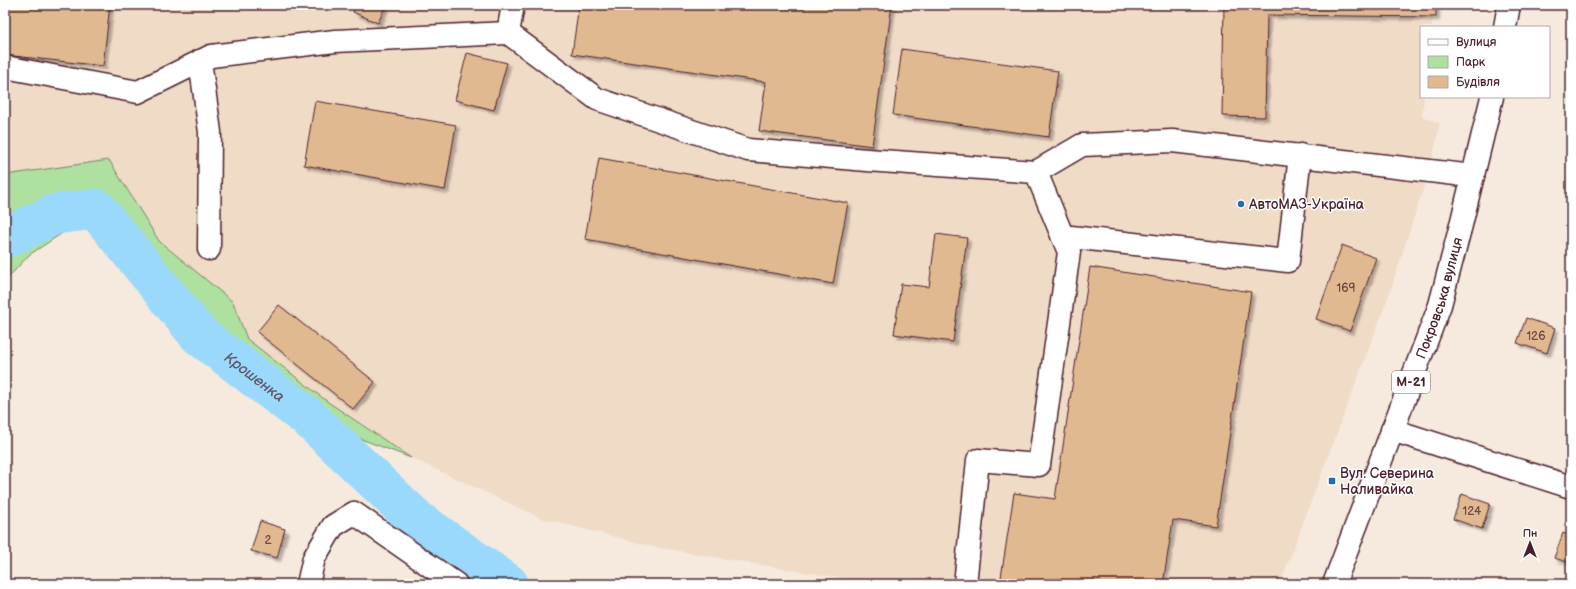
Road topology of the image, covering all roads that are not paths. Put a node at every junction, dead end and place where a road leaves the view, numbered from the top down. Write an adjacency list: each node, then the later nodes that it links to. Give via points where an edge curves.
1 (513, 5): 4 (main road)
2 (1509, 5): 3 (main road)
3 (1505, 26)
4 (508, 33): 5 (main road, via 335,41 212,56); 9 (main road, via 597,99 748,150)
5 (200, 61): 6 (main road, via 138,92); 12 (main road, via 210,132)
6 (5, 67)
7 (1492, 98): 10 (main road, Покровська вулиця / М-21)
8 (1300, 155): 9 (main road, via 1172,141 1082,144); 10 (main road); 11 (main road, via 1288,261)
9 (1036, 172): 11 (main road)
10 (1473, 176): 13 (main road, Покровська вулиця / М-21, via 1440,305)
11 (1062, 236): 17 (main road, via 1069,252 1038,465 978,460)
12 (209, 249)
13 (1392, 430): 14 (main road); 18 (main road, Покровська вулиця / М-21)
14 (1571, 487)
15 (308, 584): 16 (main road, via 314,558 333,526 354,513)
16 (456, 584)
17 (965, 584)
18 (1334, 584)

